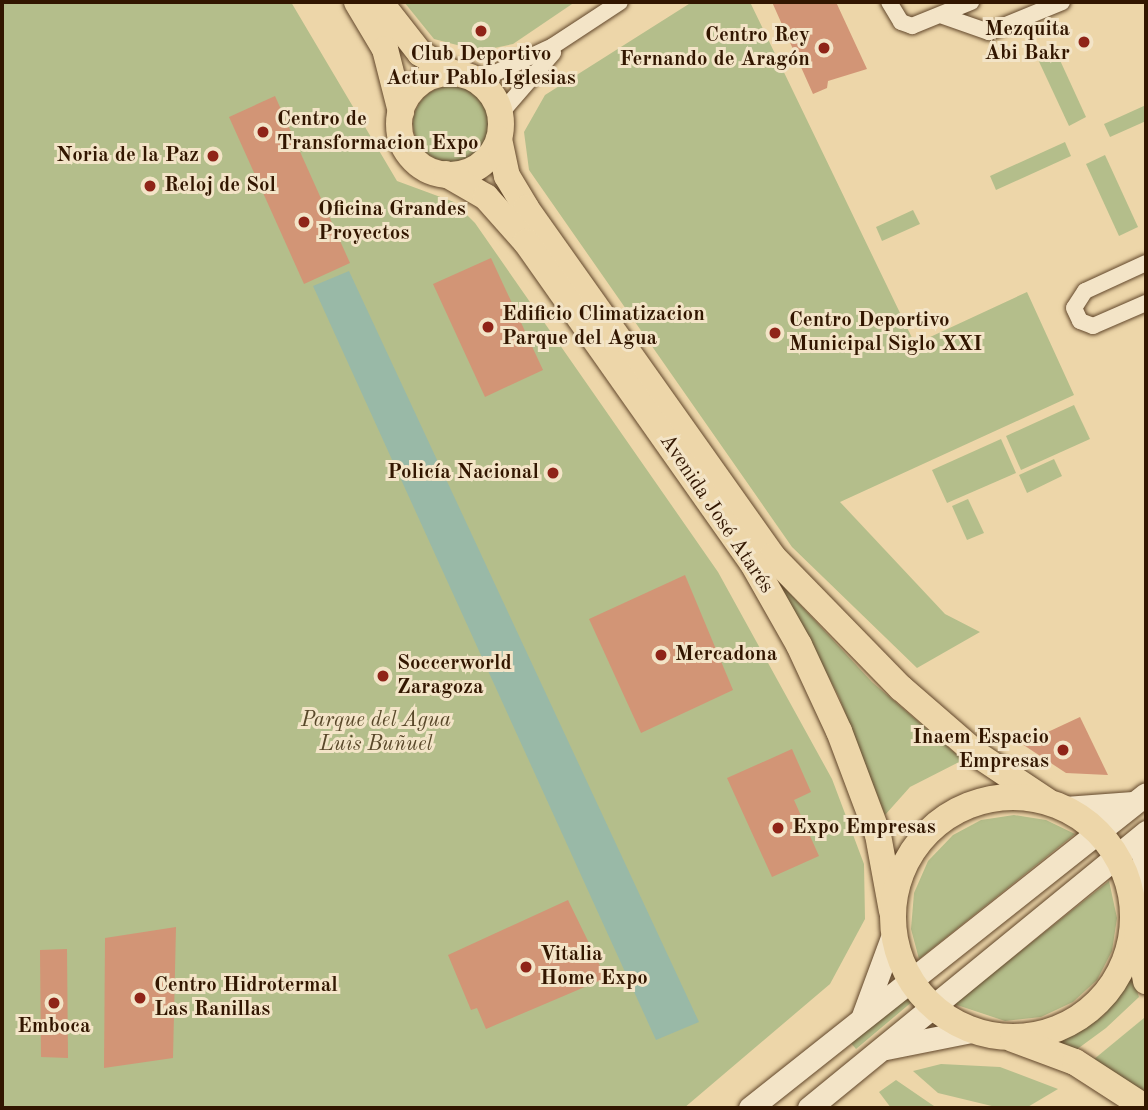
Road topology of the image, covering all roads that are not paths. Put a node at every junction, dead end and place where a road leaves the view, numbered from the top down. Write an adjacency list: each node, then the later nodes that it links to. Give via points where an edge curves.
1 (356, 2): 12 (main road, via 385,49)
2 (380, 2): 10 (main road, via 420,53)
3 (620, 2): 9 (street)
4 (889, 2): 7 (street, via 906,25)
5 (973, 2): 7 (street); 8 (street, via 972,18)
6 (1062, 2): 8 (street)
7 (943, 16): 8 (street)
8 (984, 32)
9 (571, 35): 11 (street); 13 (street, via 521,84)
10 (452, 73): 11 (main road); 12 (main road, via 425,79)
11 (478, 81): 13 (main road)
12 (401, 112): 14 (main road, via 409,154)
13 (499, 127): 14 (main road, via 484,162); 18 (main road, Avenida José Atarés, via 507,176 526,208 772,556 901,688 978,755)
14 (446, 174): 24 (main road, Avenida José Atarés, via 486,197 526,242 758,572 839,731 883,853)
15 (1146, 263): 16 (street, via 1085,291 1074,308 1080,321 1093,326)
16 (1146, 303)
17 (1141, 798): 18 (main road); 19 (main road)
18 (1056, 805): 19 (main road, Avenida José Atarés); 24 (main road, via 988,799 940,821 906,860)
19 (1098, 831): 22 (main road, Avenida José Atarés); 25 (main road)
20 (1146, 832): 22 (main road)
21 (1146, 847): 23 (main road)
22 (1117, 855): 23 (main road); 27 (main road)
23 (1134, 914): 26 (main road); 30 (main road, via 1124,965 1093,1007 1047,1033)
24 (893, 923): 25 (main road, Avenida José Atarés); 28 (main road)
25 (911, 981): 27 (main road, Avenida José Atarés); 28 (main road)
26 (1146, 981)
27 (931, 1005): 29 (main road, Avenida José Atarés); 31 (main road)
28 (863, 1016): 32 (main road)
29 (971, 1031): 30 (main road); 31 (main road)
30 (1008, 1038): 34 (main road, via 1075,1062)
31 (876, 1052): 33 (main road)
32 (750, 1108)
33 (809, 1108)
34 (1146, 1108)

